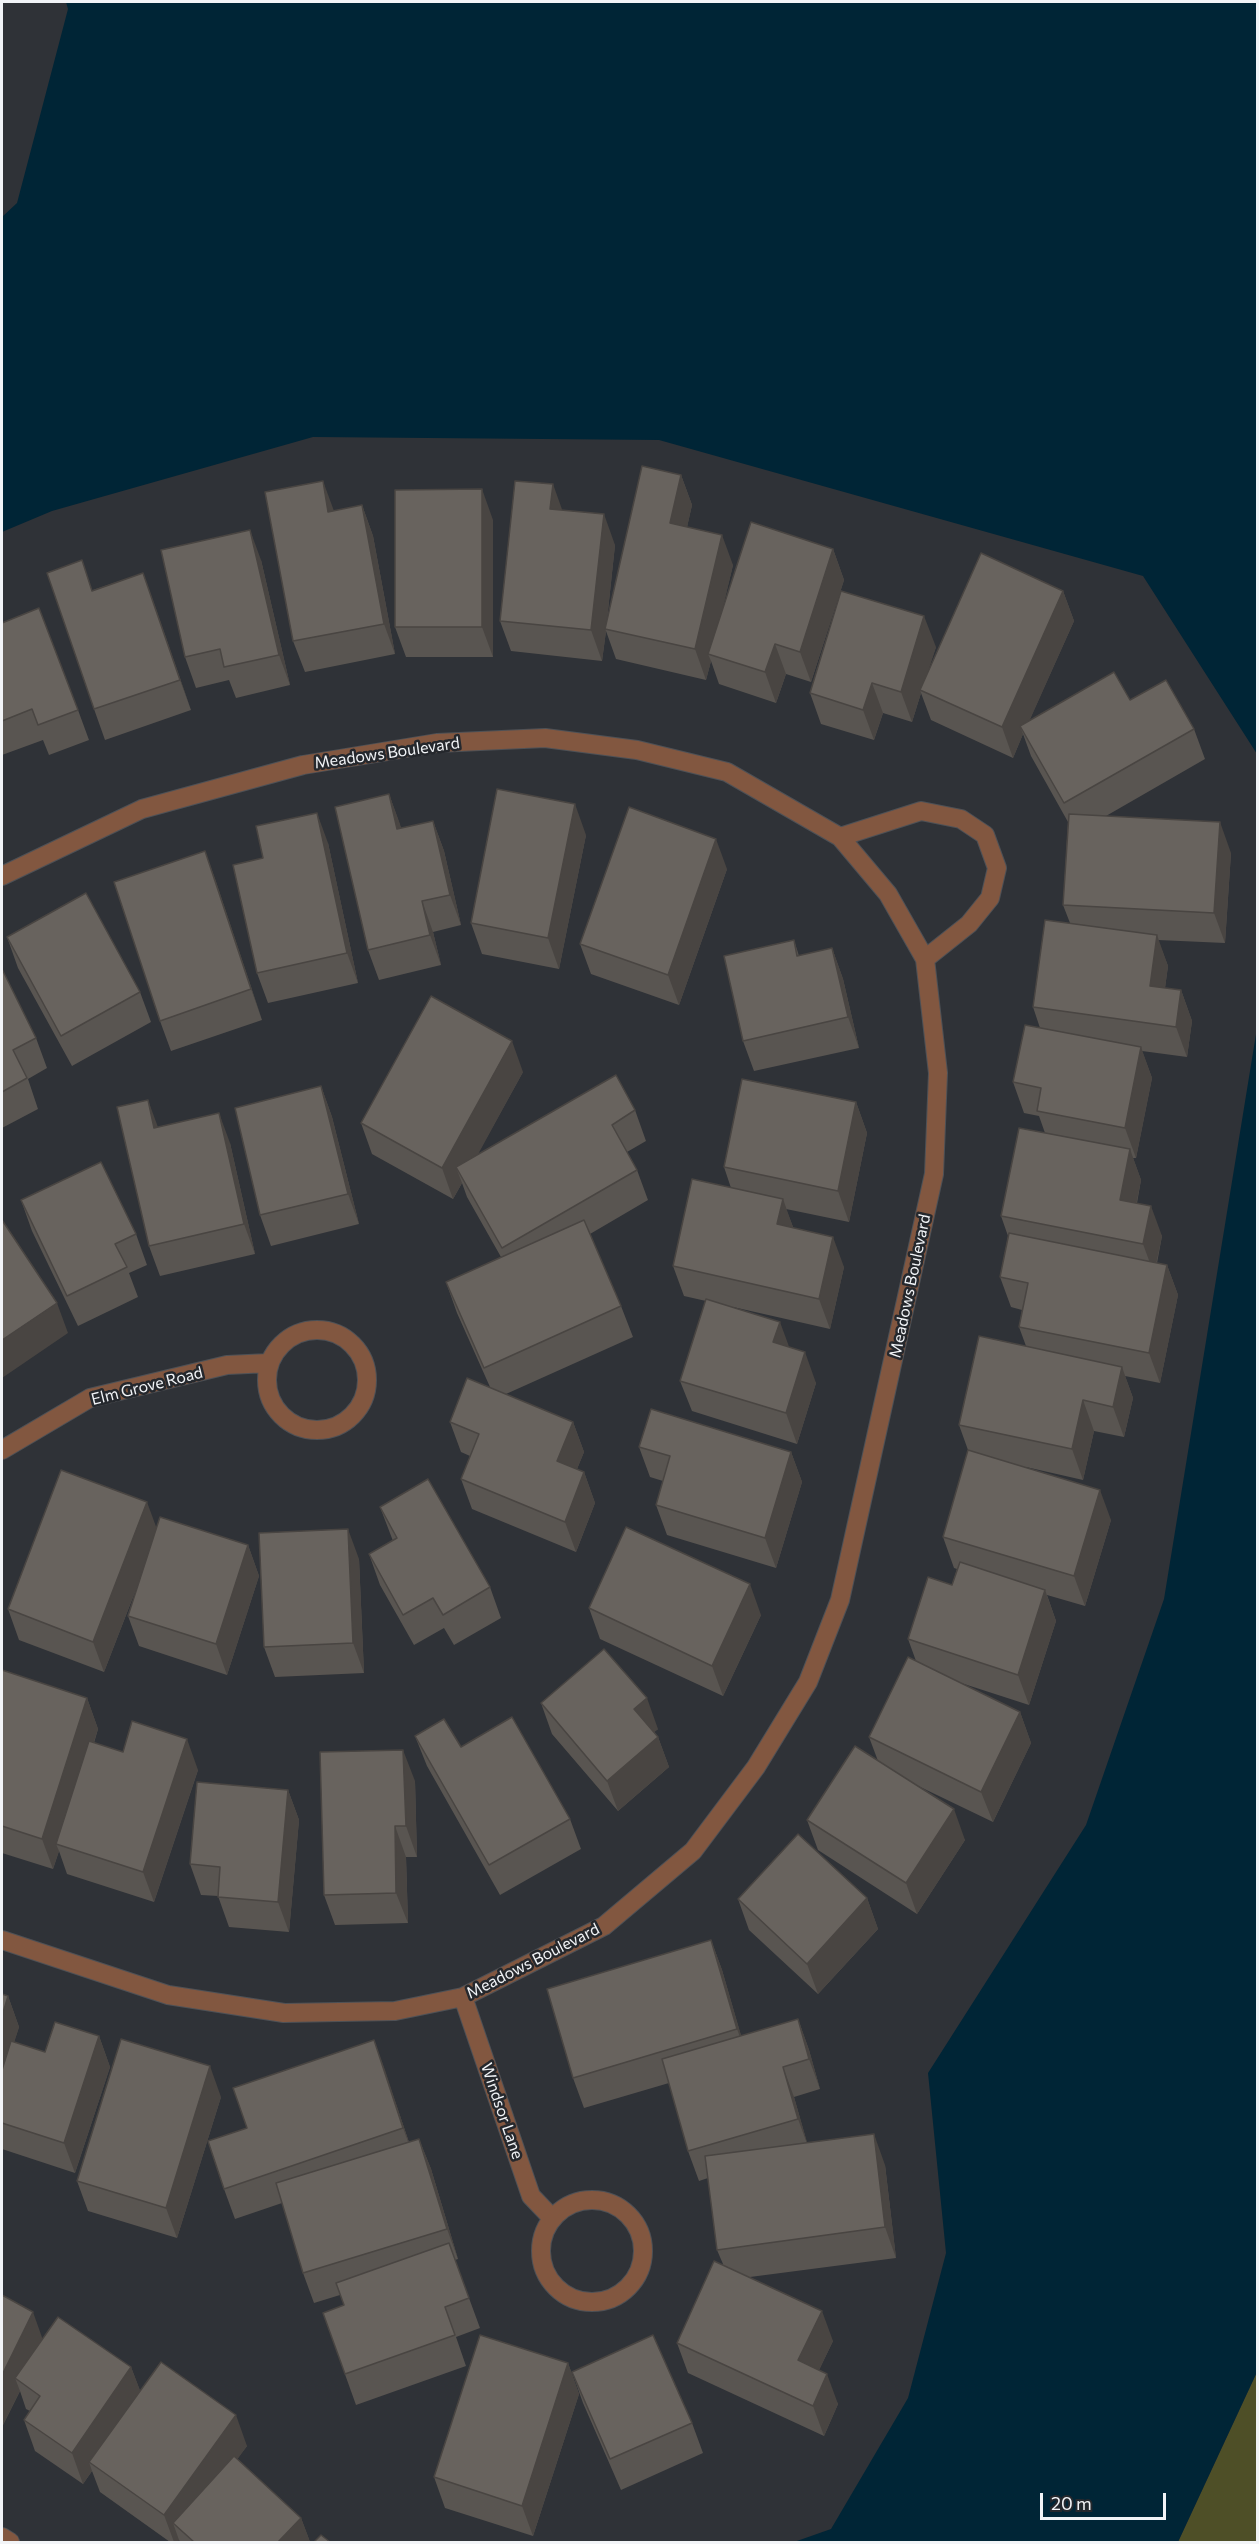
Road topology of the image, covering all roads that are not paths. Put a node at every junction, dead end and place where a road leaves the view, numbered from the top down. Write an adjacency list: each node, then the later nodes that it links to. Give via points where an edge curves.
1 (840, 837): 2 (street, Meadows Boulevard, via 727,772 637,750 545,738 448,742 303,765 142,809); 3 (street, Meadows Boulevard, via 888,894); 3 (street, via 921,812 961,819 985,835 997,868 990,898 969,924)
2 (2, 876)
3 (925, 959): 7 (street, Meadows Boulevard, via 938,1073 934,1174 840,1600 808,1682 756,1767 693,1851 604,1926)
4 (269, 1363): 4 (street, via 267,1383 272,1402 284,1418 301,1428 320,1430 339,1425 355,1413 365,1396 368,1377 363,1357 351,1342 334,1331 314,1329 295,1334 280,1346); 5 (street, Elm Grove Road, via 227,1365 90,1398)
5 (2, 1450)
6 (2, 1940): 7 (street, Meadows Boulevard, via 168,1995 284,2013 394,2011)
7 (463, 1997): 8 (street, Windsor Lane, via 531,2196)
8 (552, 2218): 8 (street, via 543,2236 540,2256 546,2276 558,2291 576,2301 596,2303 615,2297 632,2285 641,2267 644,2247 638,2227 626,2211 608,2201 587,2199 568,2205)
9 (2, 2537): 10 (street)
10 (10, 2542)

